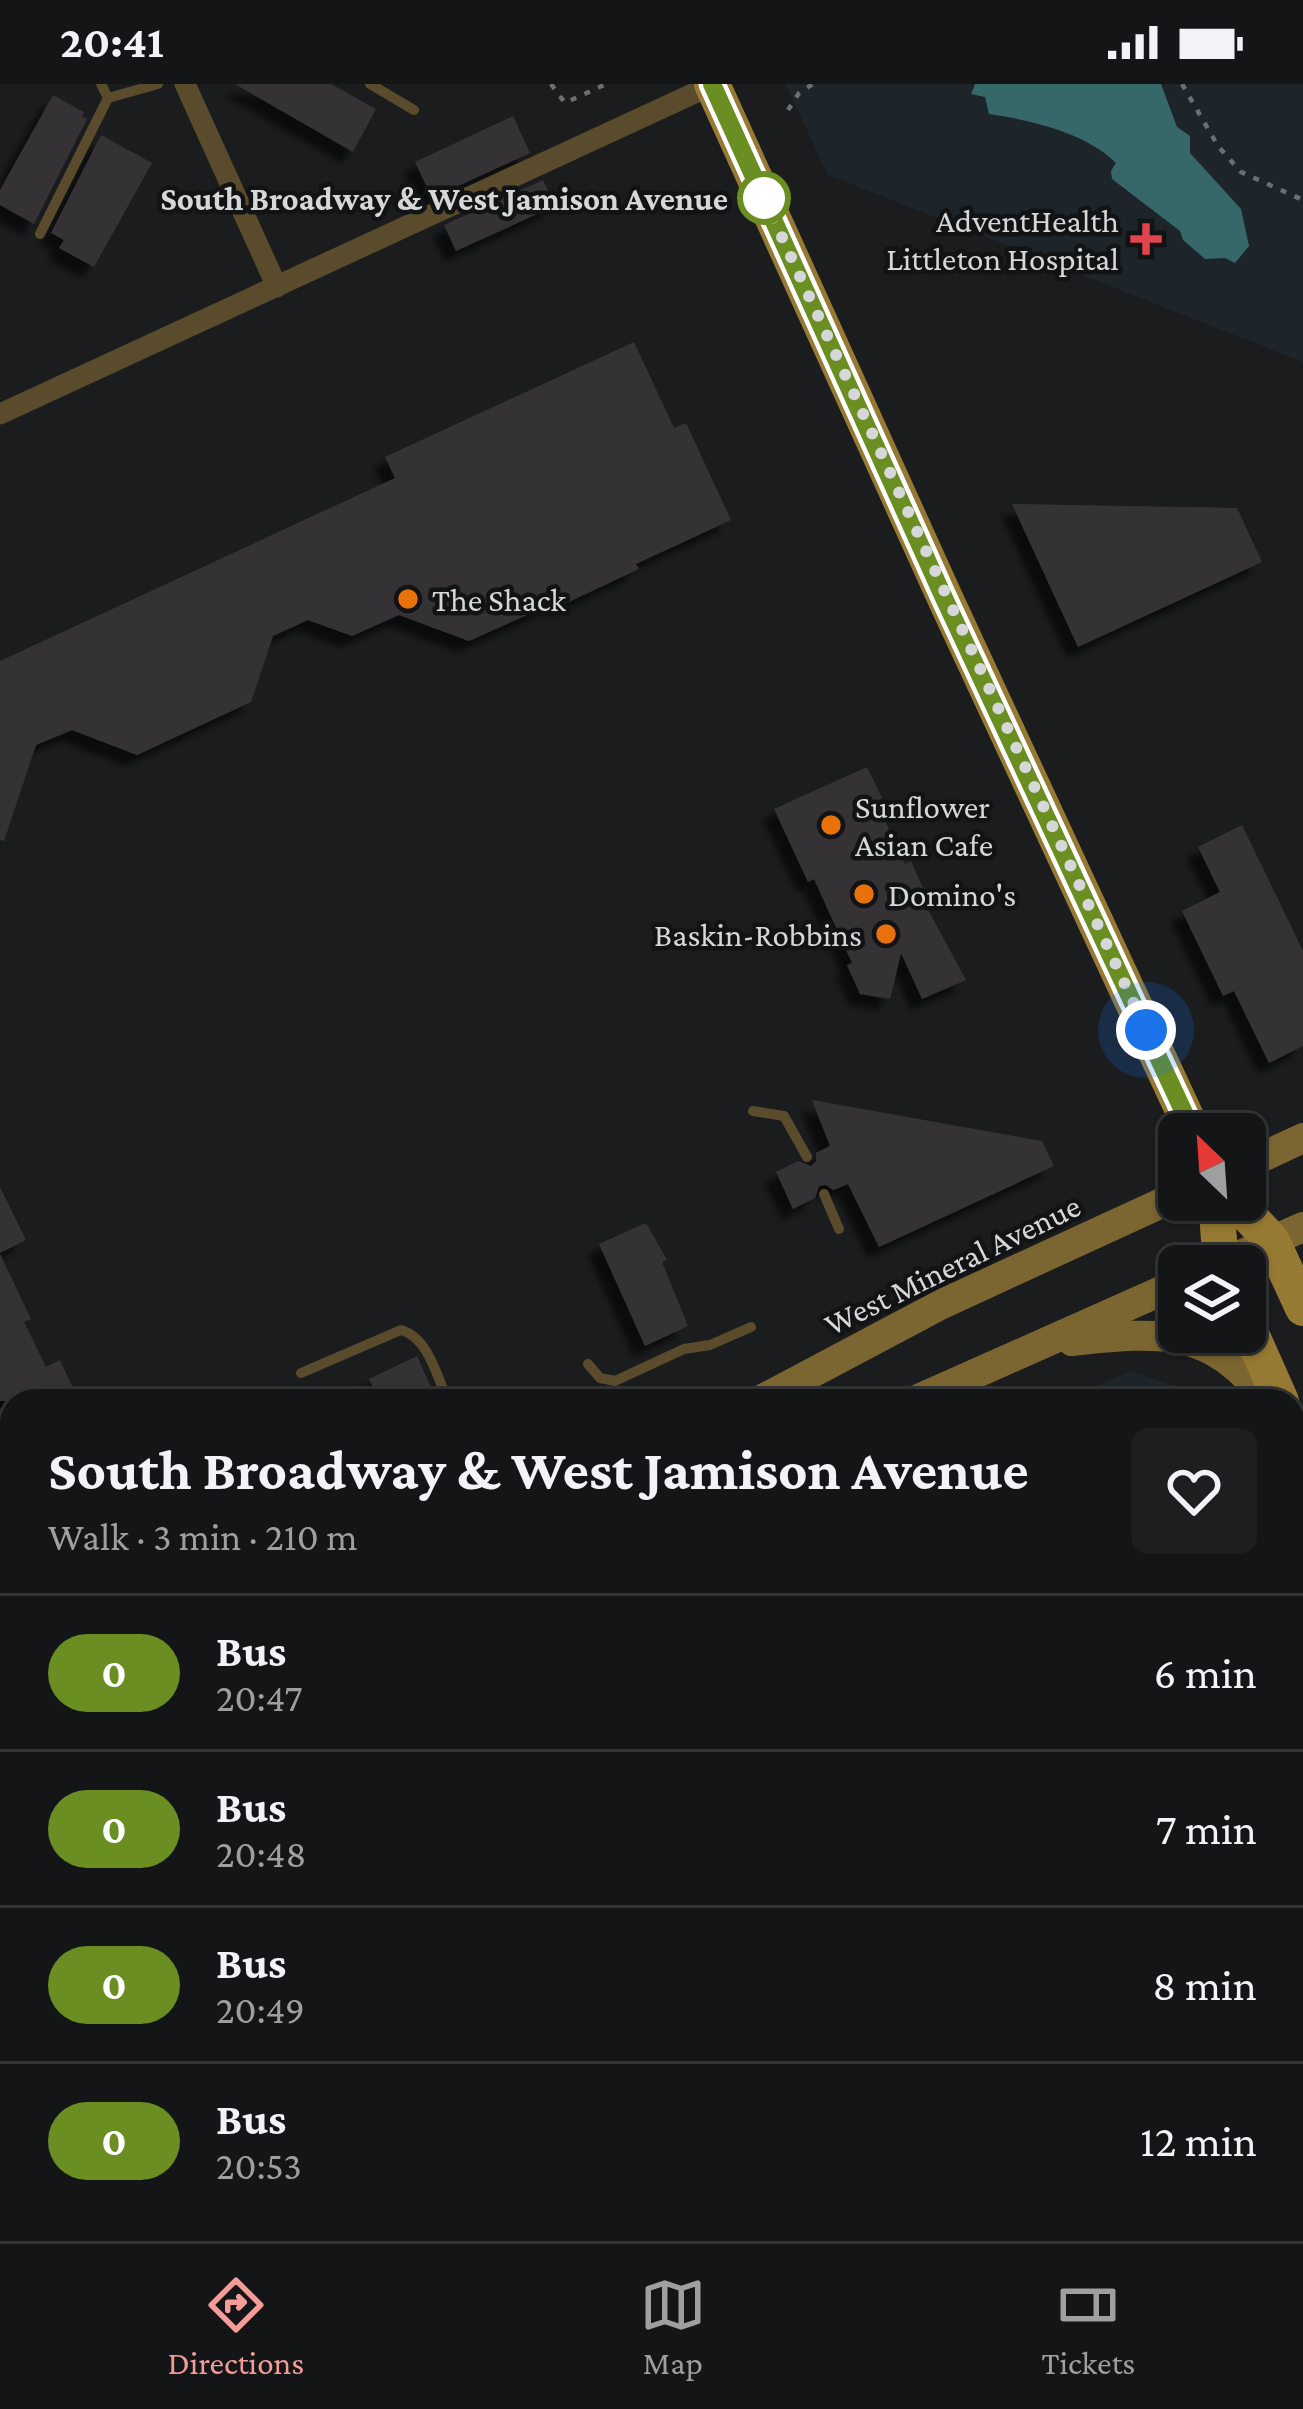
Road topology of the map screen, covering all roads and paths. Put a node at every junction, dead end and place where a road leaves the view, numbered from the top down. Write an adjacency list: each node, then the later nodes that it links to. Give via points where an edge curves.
1 (101, 84): 10 (lane)
2 (158, 84): 10 (lane)
3 (185, 84): 15 (street)
4 (370, 84): 11 (lane)
5 (550, 84): 6 (path, via 565,103)
6 (606, 84)
7 (712, 84): 15 (street); 18 (main road)
8 (813, 84): 12 (path)
9 (1182, 84): 13 (path, via 1241,172)
10 (108, 98): 14 (lane)
11 (413, 110)
12 (788, 110)
13 (1303, 200)
14 (40, 234)
15 (277, 287): 16 (street)
16 (0, 414)
17 (753, 1111): 21 (lane, via 784,1116)
18 (1184, 1113)
19 (1303, 1138): 20 (main road)
20 (1266, 1155)
21 (807, 1157)
22 (824, 1194): 24 (lane)
23 (1158, 1205): 34 (main road, West Mineral Avenue)
24 (839, 1229)
25 (1287, 1234): 27 (main road)
26 (1158, 1292): 29 (main road)
27 (1303, 1308)
28 (751, 1327): 31 (lane, via 615,1381)
29 (1042, 1344): 35 (main road); 36 (main road, via 1177,1336 1234,1364)
30 (1259, 1353): 37 (main road)
31 (588, 1364)
32 (301, 1373): 33 (lane, via 400,1330 421,1342)
33 (443, 1389)
34 (782, 1389)
35 (941, 1389)
36 (1256, 1389)
37 (1275, 1389)

